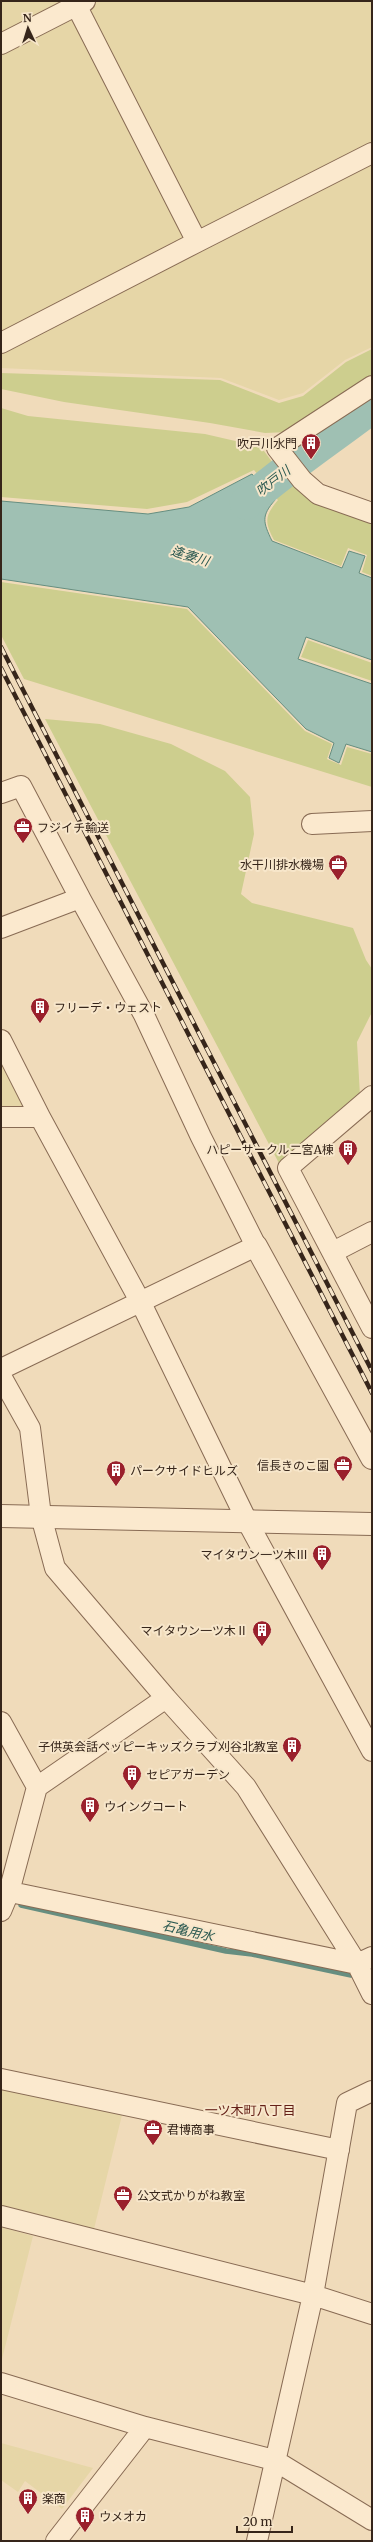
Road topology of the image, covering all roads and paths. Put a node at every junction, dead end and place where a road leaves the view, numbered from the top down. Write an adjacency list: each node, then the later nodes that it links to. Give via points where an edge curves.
1 (78, 3): 2 (street); 4 (street)
2 (1, 44)
3 (372, 153): 4 (street)
4 (196, 242): 5 (street)
5 (1, 343)
6 (372, 386): 7 (street, via 277,448 302,480 318,494)
7 (372, 514)
8 (1, 793): 11 (street, via 21,786)
9 (372, 821): 10 (street)
10 (312, 824)
11 (80, 898): 12 (street); 18 (street, via 144,1015)
12 (1, 928)
13 (1, 1040): 16 (street)
14 (372, 1096): 19 (street, via 288,1168)
15 (1, 1117): 16 (street)
16 (40, 1117): 20 (street)
17 (372, 1232): 19 (street)
18 (256, 1246): 20 (street); 24 (street)
19 (333, 1252): 21 (street)
20 (141, 1303): 22 (street); 27 (street)
21 (372, 1328)
22 (1, 1369)
23 (1, 1376): 26 (street, via 30,1428)
24 (372, 1458)
25 (1, 1516): 26 (street)
26 (41, 1516): 27 (street); 29 (street, via 55,1568)
27 (247, 1521): 28 (street); 31 (street)
28 (372, 1524)
29 (166, 1698): 32 (street); 35 (street, via 246,1787)
30 (1, 1722): 32 (street)
31 (372, 1751)
32 (37, 1787): 33 (street)
33 (5, 1891): 34 (street); 35 (street)
34 (1, 1911)
35 (364, 1960): 36 (street)
36 (372, 1994)
37 (1, 2079): 39 (street)
38 (372, 2091): 39 (street, via 347,2103)
39 (339, 2150): 41 (street)
40 (1, 2216): 41 (street)
41 (312, 2295): 42 (street); 45 (street)
42 (372, 2314)
43 (1, 2384): 44 (street)
44 (145, 2427): 45 (street); 47 (street)
45 (274, 2460): 46 (street); 48 (street)
46 (372, 2520)
47 (56, 2541)
48 (257, 2541)

